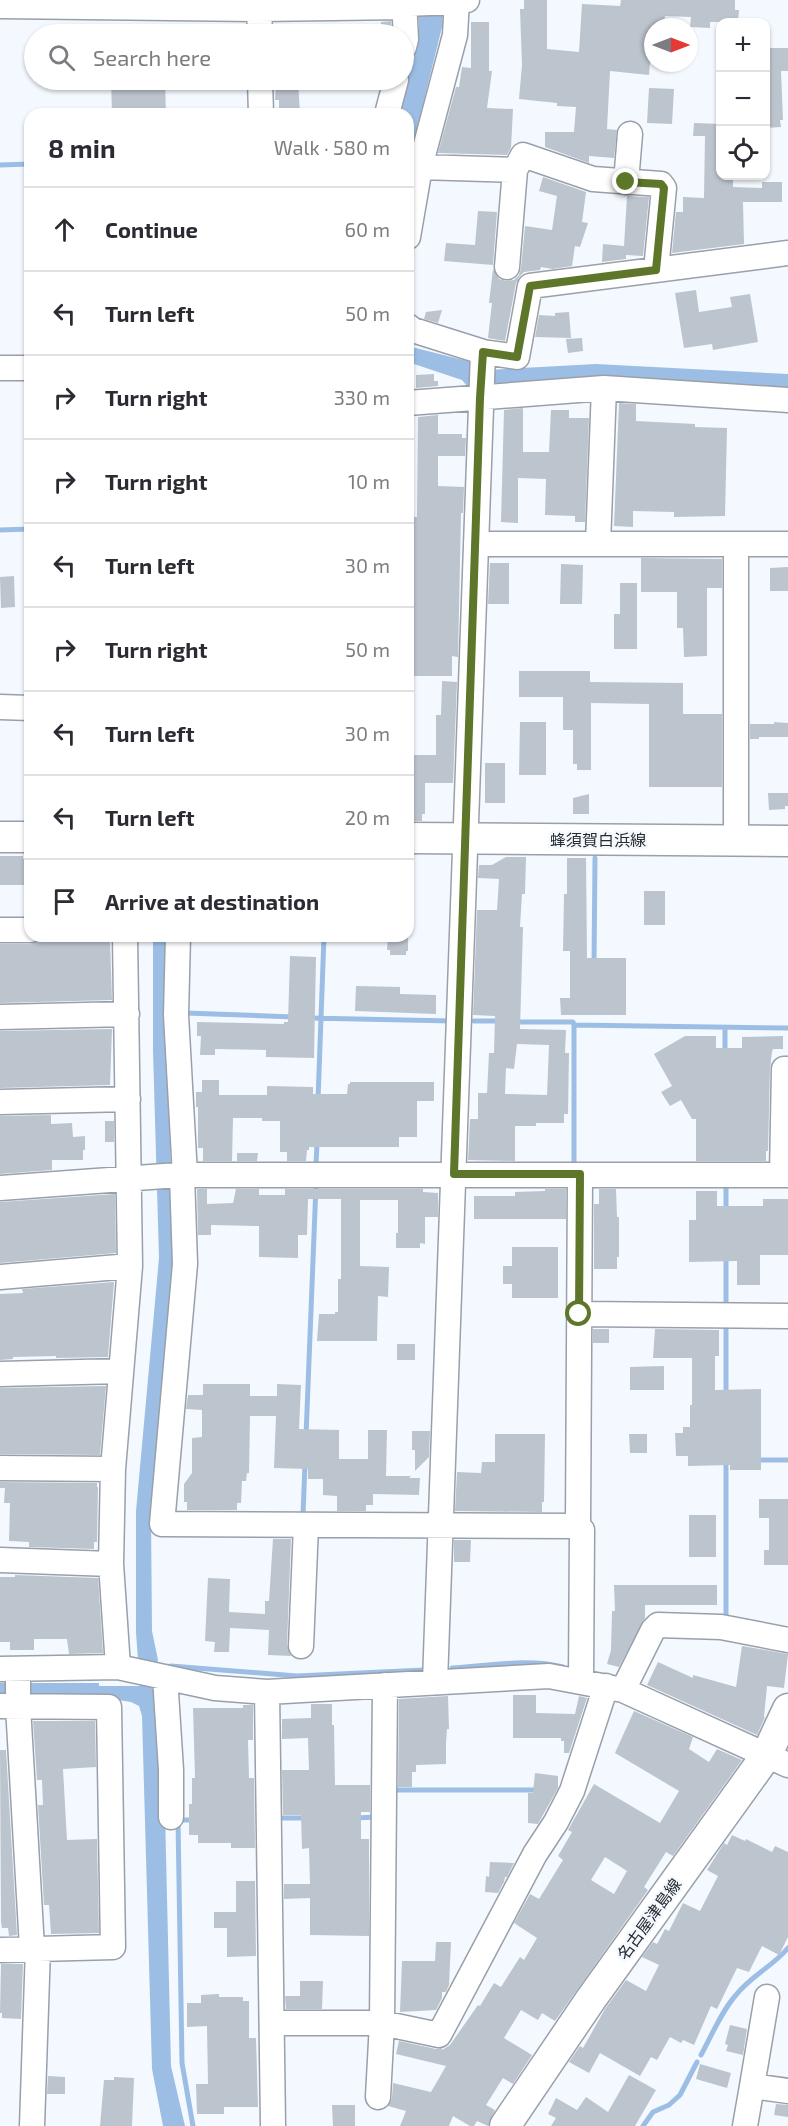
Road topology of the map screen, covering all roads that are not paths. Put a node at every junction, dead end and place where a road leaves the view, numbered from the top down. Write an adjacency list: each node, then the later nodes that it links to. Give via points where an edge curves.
1 (457, 1): 2 (street); 12 (street, via 455,35)
2 (406, 3): 4 (street); 6 (street)
3 (0, 6): 4 (street)
4 (259, 9): 5 (street)
5 (260, 24)
6 (406, 24)
7 (261, 90): 9 (street)
8 (393, 90): 10 (street)
9 (261, 108)
10 (389, 108)
11 (630, 134): 14 (street)
12 (420, 167): 13 (street); 15 (street)
13 (515, 170): 14 (street, via 523,155 593,179); 17 (street)
14 (626, 182): 18 (street, via 661,184 664,188)
15 (414, 202)
16 (788, 253): 18 (street)
17 (507, 267)
18 (656, 270): 20 (street, via 530,286 517,357)
19 (414, 331): 20 (street)
20 (483, 356): 24 (street)
21 (0, 368): 22 (street)
22 (24, 368)
23 (604, 388): 24 (street); 25 (street); 28 (street)
24 (481, 396): 26 (street); 27 (street)
25 (788, 400)
26 (414, 402)
27 (476, 544): 28 (street); 36 (street)
28 (598, 544): 29 (street)
29 (735, 544): 30 (street); 37 (street)
30 (788, 544)
31 (0, 707): 32 (street)
32 (24, 708)
33 (0, 837): 34 (main road)
34 (24, 837)
35 (414, 838): 36 (main road, 蜂須賀白浜線)
36 (466, 839): 37 (main road, 蜂須賀白浜線); 48 (street)
37 (736, 841): 38 (main road, 蜂須賀白浜線)
38 (788, 841)
39 (0, 930): 40 (street)
40 (24, 930)
41 (125, 942): 43 (street)
42 (178, 942): 50 (street, via 176,1016)
43 (127, 1014): 44 (street); 46 (street)
44 (0, 1017)
45 (788, 1069): 51 (street, via 784,1069)
46 (128, 1099): 47 (street); 52 (street)
47 (0, 1102)
48 (454, 1174): 49 (street); 50 (street); 63 (street)
49 (580, 1174): 51 (street); 56 (street)
50 (182, 1175): 52 (street); 62 (street, via 185,1264 162,1524)
51 (785, 1175)
52 (140, 1177): 53 (street); 54 (street)
53 (0, 1188)
54 (130, 1266): 55 (street); 58 (street)
55 (0, 1277)
56 (579, 1314): 57 (street); 64 (street)
57 (788, 1316)
58 (121, 1371): 59 (street); 61 (street)
59 (0, 1374)
60 (0, 1468): 61 (street)
61 (113, 1469): 66 (street)
62 (306, 1525): 63 (street); 68 (street)
63 (441, 1525): 64 (street); 73 (street)
64 (578, 1526): 72 (street, via 582,1530)
65 (0, 1560): 66 (street)
66 (111, 1564): 69 (street)
67 (788, 1640): 75 (street, via 721,1627 658,1625)
68 (301, 1646)
69 (127, 1669): 70 (street); 71 (street)
70 (12, 1671): 77 (street)
71 (162, 1676): 76 (street, via 215,1688); 80 (street)
72 (581, 1681): 73 (street, via 549,1676); 75 (street)
73 (435, 1682): 74 (street)
74 (385, 1685): 76 (street); 85 (street)
75 (614, 1688): 79 (street); 85 (street, via 572,1791 439,2035)
76 (267, 1692): 84 (street)
77 (12, 1704): 81 (street); 81 (street, via 109,1707 113,1947)
78 (788, 1709): 79 (main road, 名古屋津島線)
79 (777, 1761): 91 (main road, 名古屋津島線, via 591,1999)
80 (171, 1817)
81 (35, 1948): 82 (street); 89 (street)
82 (0, 1950)
83 (767, 1997): 86 (street)
84 (272, 2023): 85 (street); 90 (street)
85 (382, 2023): 88 (street)
86 (752, 2086): 87 (street); 92 (street)
87 (788, 2091)
88 (378, 2097)
89 (32, 2126)
90 (273, 2126)
91 (505, 2126)
92 (745, 2126)

